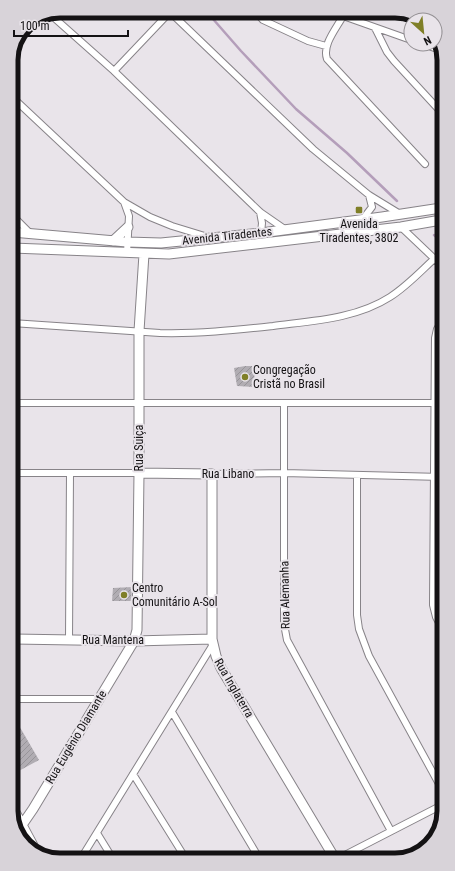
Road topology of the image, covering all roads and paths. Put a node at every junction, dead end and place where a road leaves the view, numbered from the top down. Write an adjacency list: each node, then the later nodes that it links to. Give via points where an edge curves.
1 (54, 18): 10 (street)
2 (163, 18): 10 (street)
3 (177, 18): 14 (street, via 313,149)
4 (261, 18): 9 (street)
5 (342, 18): 9 (street)
6 (348, 18): 7 (street)
7 (375, 28): 8 (street); 12 (street, via 387,52)
8 (403, 37)
9 (326, 46): 13 (street, via 327,59)
10 (114, 71): 17 (street)
11 (18, 103): 15 (street)
12 (437, 109)
13 (425, 164)
14 (369, 195): 18 (street); 19 (street, via 372,207)
15 (124, 202): 22 (street); 28 (street, via 172,226)
16 (437, 209): 18 (street, Avenida Tiradentes)
17 (260, 212): 24 (street); 27 (street)
18 (400, 214): 19 (street, Avenida Tiradentes)
19 (362, 220): 24 (street, Avenida Tiradentes)
20 (18, 221): 26 (street)
21 (437, 222): 23 (street, Avenida Tiradentes)
22 (128, 227): 29 (street); 30 (street)
23 (401, 227): 33 (street, Avenida Tiradentes, via 169,254); 34 (street)
24 (286, 230): 27 (street, Avenida Tiradentes)
25 (18, 232): 26 (street, Avenida Tiradentes)
26 (30, 233): 29 (street, Avenida Tiradentes)
27 (261, 233): 28 (street, Avenida Tiradentes)
28 (212, 238): 30 (street, Avenida Tiradentes, via 161,243)
29 (114, 241): 30 (street, Avenida Tiradentes)
30 (127, 242): 32 (street)
31 (18, 248): 32 (street, Avenida Tiradentes)
32 (127, 253): 33 (street, Avenida Tiradentes)
33 (144, 254): 38 (street, Rua Suiça)
34 (434, 259): 35 (street); 38 (street, via 390,297 342,316 240,329 182,333)
35 (437, 262)
36 (18, 323): 38 (street)
37 (437, 329): 40 (street)
38 (139, 331): 41 (street, Rua Suiça)
39 (18, 403): 41 (street)
40 (435, 403): 42 (street); 49 (street)
41 (139, 404): 42 (street); 45 (street, Rua Suiça)
42 (284, 404): 46 (street, Rua Alemanha)
43 (18, 473): 44 (street, Rua Libano)
44 (70, 473): 45 (street, Rua Libano); 52 (street)
45 (140, 473): 47 (street, Rua Libano); 53 (street, Rua Suiça, via 138,624)
46 (284, 473): 47 (street, Rua Libano); 48 (street, Rua Libano); 62 (street, Rua Alemanha, via 284,624 287,640)
47 (212, 474): 54 (street, Rua Inglaterra)
48 (357, 475): 49 (street, Rua Libano); 59 (street, via 358,629 369,656)
49 (434, 477): 50 (street, via 433,605)
50 (437, 619)
51 (18, 639): 52 (street, Rua Mantena)
52 (68, 640): 53 (street, Rua Mantena)
53 (134, 641): 54 (street, Rua Mantena); 56 (street, Rua Eugênio Diamante)
54 (212, 643): 57 (street); 68 (street, Rua Inglaterra, via 231,686)
55 (18, 699): 56 (street)
56 (98, 699): 61 (street, Rua Eugênio Diamante)
57 (172, 712): 58 (street); 67 (street)
58 (133, 774): 63 (street); 66 (street)
59 (437, 780)
60 (437, 808): 62 (street)
61 (21, 826)
62 (391, 831): 69 (street)
63 (97, 833): 64 (street); 65 (street)
64 (84, 853)
65 (109, 853)
66 (182, 853)
67 (256, 853)
68 (332, 853)
69 (349, 853)

